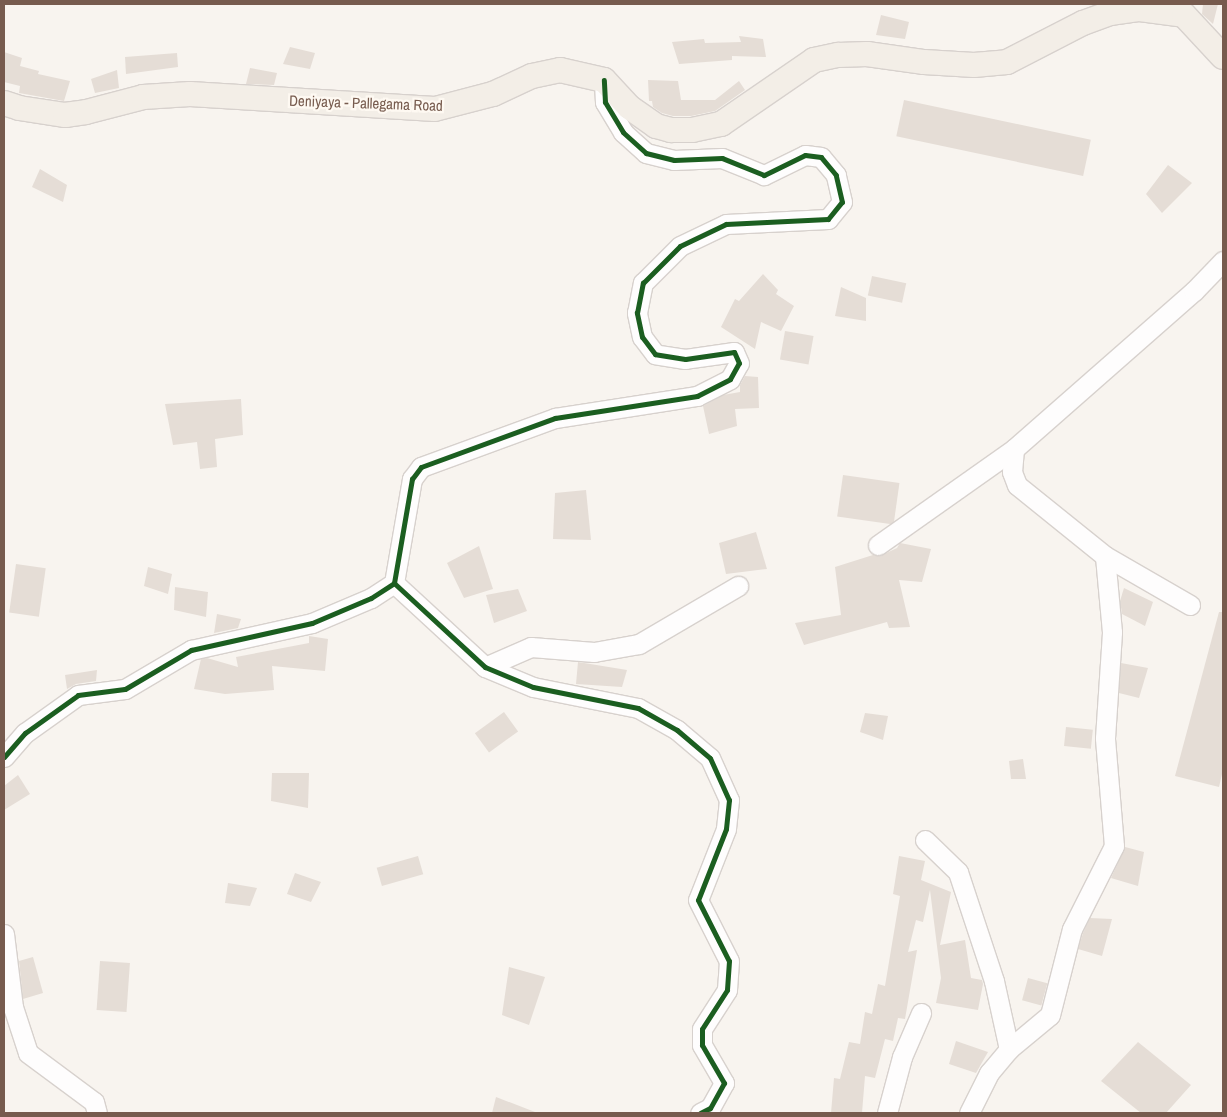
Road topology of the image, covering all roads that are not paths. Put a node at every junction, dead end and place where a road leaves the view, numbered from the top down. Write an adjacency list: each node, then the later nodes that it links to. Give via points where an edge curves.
1 (1223, 57): 2 (main road, via 1184,15 1140,9 1110,13 1083,23 1007,62 974,65 867,54 814,60 721,124 692,130 656,126 629,107)
2 (604, 80): 3 (main road, Deniyaya - Pallegama Road, via 560,70 532,76 493,94 435,109 190,94 143,97 65,115 19,108); 8 (street, via 605,102 623,132 646,153 674,160 722,158 764,175 805,155 821,157 836,175 842,202 828,219 726,224 680,246 643,283 637,313 642,337 655,354 685,359 734,352 739,363 730,379 697,396 555,418 421,467 412,479)
3 (4, 102)
4 (1223, 261): 5 (street, via 1194,291)
5 (1014, 450): 6 (street); 7 (street, via 1012,472 1018,485)
6 (878, 545)
7 (1105, 556): 10 (street); 16 (street, via 1112,632 1105,738 1114,846 1072,929 1050,1015)
8 (394, 582): 11 (street); 12 (street, via 371,598 312,623 191,650 125,689 78,695 25,733)
9 (738, 586): 11 (street, via 639,644 594,652 531,647)
10 (1190, 605)
11 (484, 667): 18 (street, via 533,687 638,708 677,730 710,758 729,800 726,829 698,900 729,961 727,990 702,1029 702,1045 724,1083 710,1108)
12 (4, 756)
13 (925, 840): 16 (street, via 958,872 994,981)
14 (4, 934): 17 (street, via 13,1007 28,1053 94,1102)
15 (921, 1013): 19 (street, via 902,1057)
16 (1009, 1050): 20 (street, via 988,1073)
17 (96, 1113)
18 (700, 1113)
19 (887, 1113)
20 (969, 1113)

